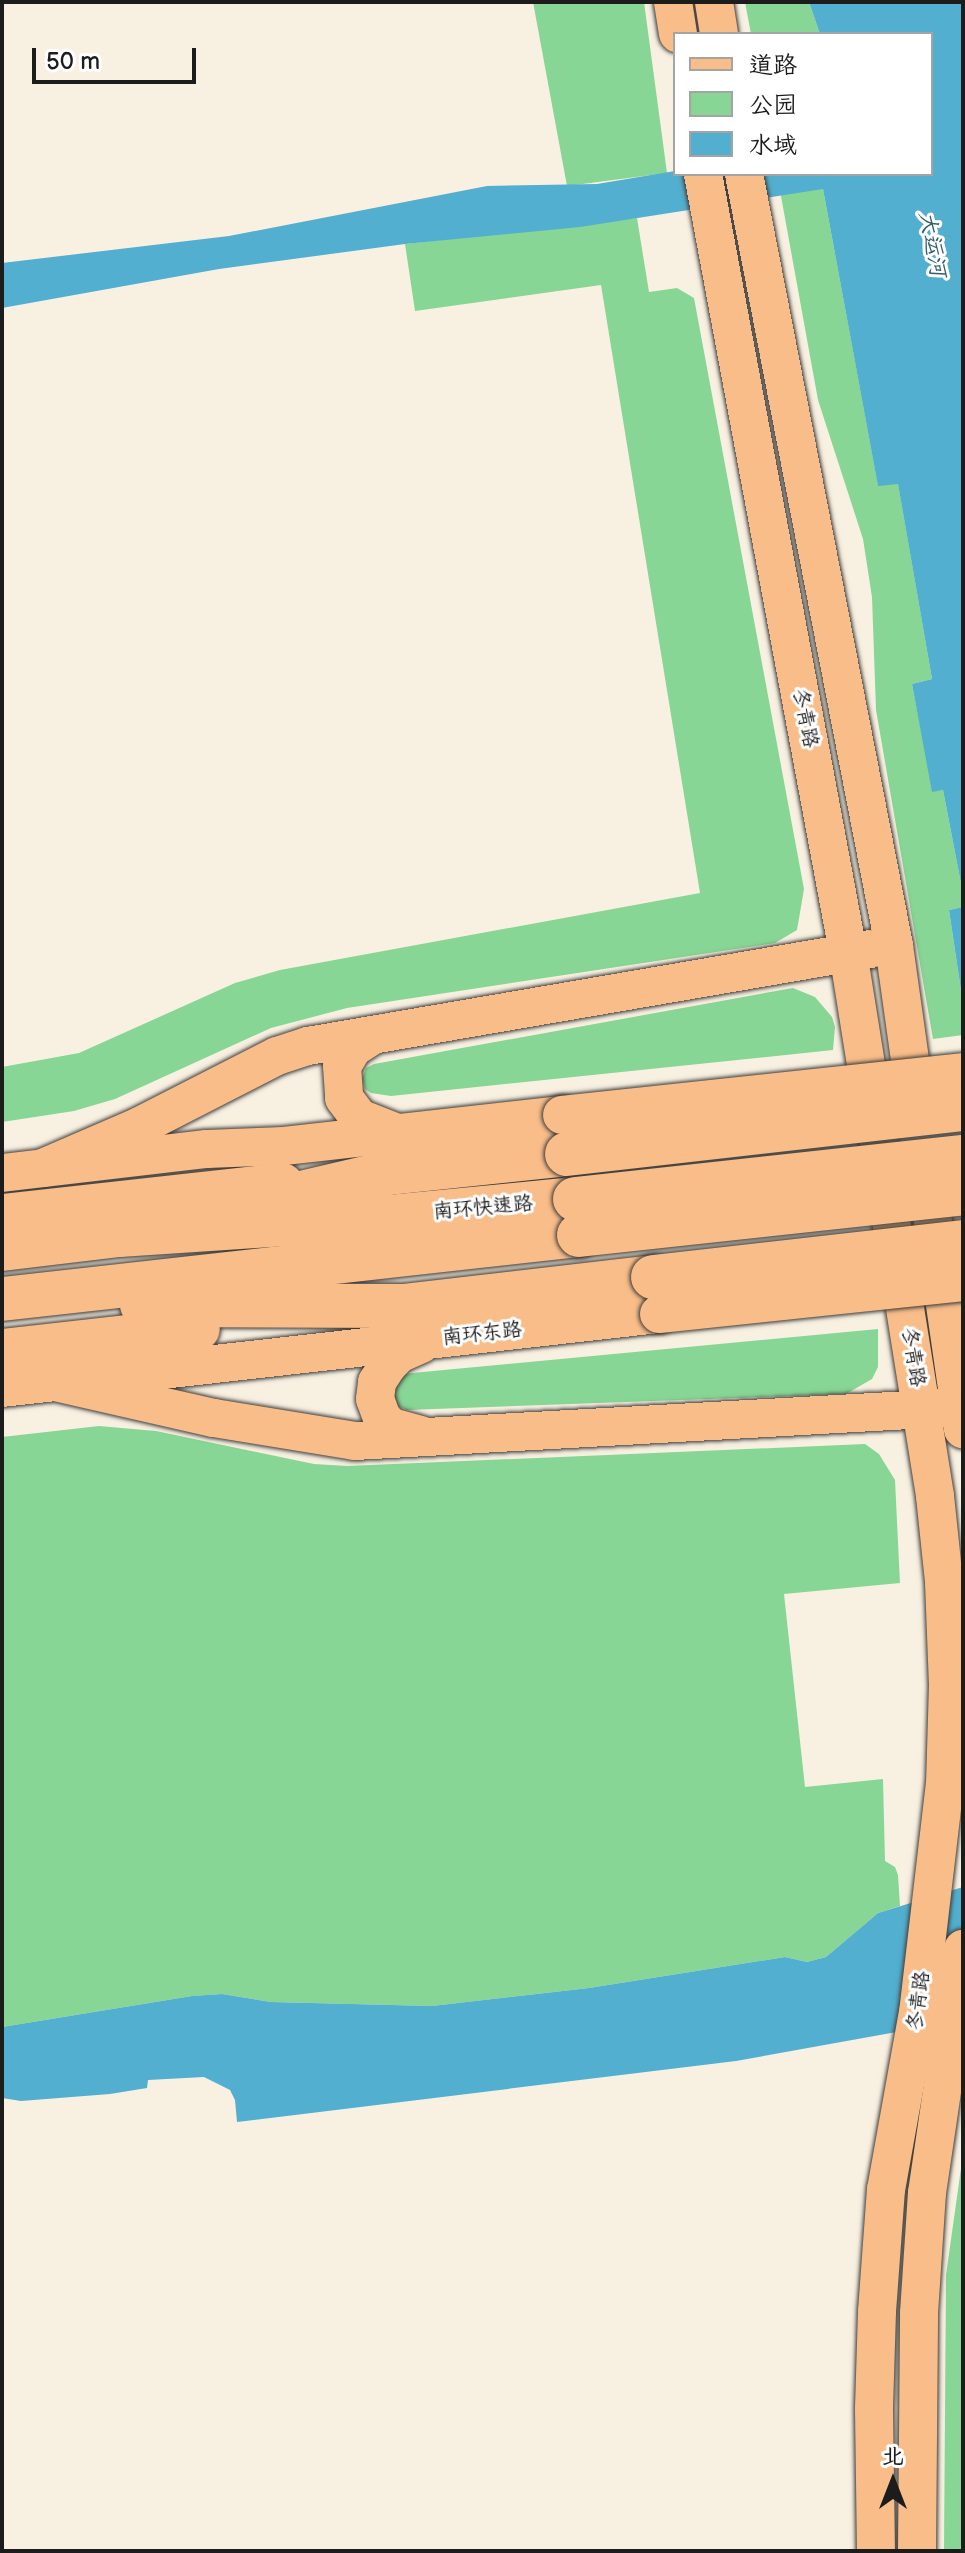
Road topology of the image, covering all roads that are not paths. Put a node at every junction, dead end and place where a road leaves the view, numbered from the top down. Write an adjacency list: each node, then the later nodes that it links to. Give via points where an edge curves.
1 (673, 2): 3 (main road)
2 (714, 2): 4 (main road)
3 (678, 32)
4 (719, 32)
5 (703, 176): 8 (main road, 冬青路)
6 (746, 190): 7 (main road, 冬青路)
7 (894, 946): 8 (main road); 38 (main road, 冬青路)
8 (848, 952): 9 (main road); 37 (main road, 冬青路)
9 (373, 1035): 13 (main road, via 353,1048 342,1066 344,1098); 15 (main road, via 277,1056)
10 (963, 1072): 12 (main road, bridge)
11 (963, 1109): 12 (highway, bridge)
12 (564, 1135): 13 (highway)
13 (392, 1153): 15 (main road, via 284,1146 207,1149); 19 (highway)
14 (963, 1157): 21 (highway, 南环快速路, bridge)
15 (43, 1168): 16 (main road)
16 (2, 1173)
17 (2, 1191): 19 (highway)
18 (963, 1193): 21 (highway, 南环快速路, bridge)
19 (228, 1200): 20 (highway); 22 (highway); 23 (highway)
20 (2, 1216)
21 (577, 1217): 23 (highway, 南环快速路, via 390,1217); 26 (highway, 南环快速路)
22 (2, 1233)
23 (119, 1235): 25 (highway, 南环快速路)
24 (963, 1242): 28 (highway, bridge)
25 (2, 1249)
26 (402, 1252): 29 (highway, 南环快速路); 30 (highway, 南环快速路)
27 (963, 1282): 28 (main road, 南环东路, bridge)
28 (656, 1296): 31 (highway); 33 (main road, 南环东路)
29 (2, 1299)
30 (115, 1304): 31 (highway); 32 (highway, 南环快速路)
31 (403, 1306): 34 (highway)
32 (2, 1317)
33 (431, 1340): 35 (main road, 南环东路); 39 (main road, via 388,1365 377,1382 375,1399 391,1427)
34 (2, 1351)
35 (55, 1382): 36 (main road, 南环东路); 39 (main road, via 289,1433 355,1441)
36 (2, 1388)
37 (922, 1410): 38 (main road); 39 (main road); 41 (main road, 冬青路, via 947,1645)
38 (962, 1418)
39 (436, 1438)
40 (963, 1949): 41 (main road, 冬青路)
41 (931, 2044): 42 (main road, 冬青路, via 885,2200 874,2410); 43 (main road, 冬青路, via 919,2313)
42 (876, 2551)
43 (917, 2551)

